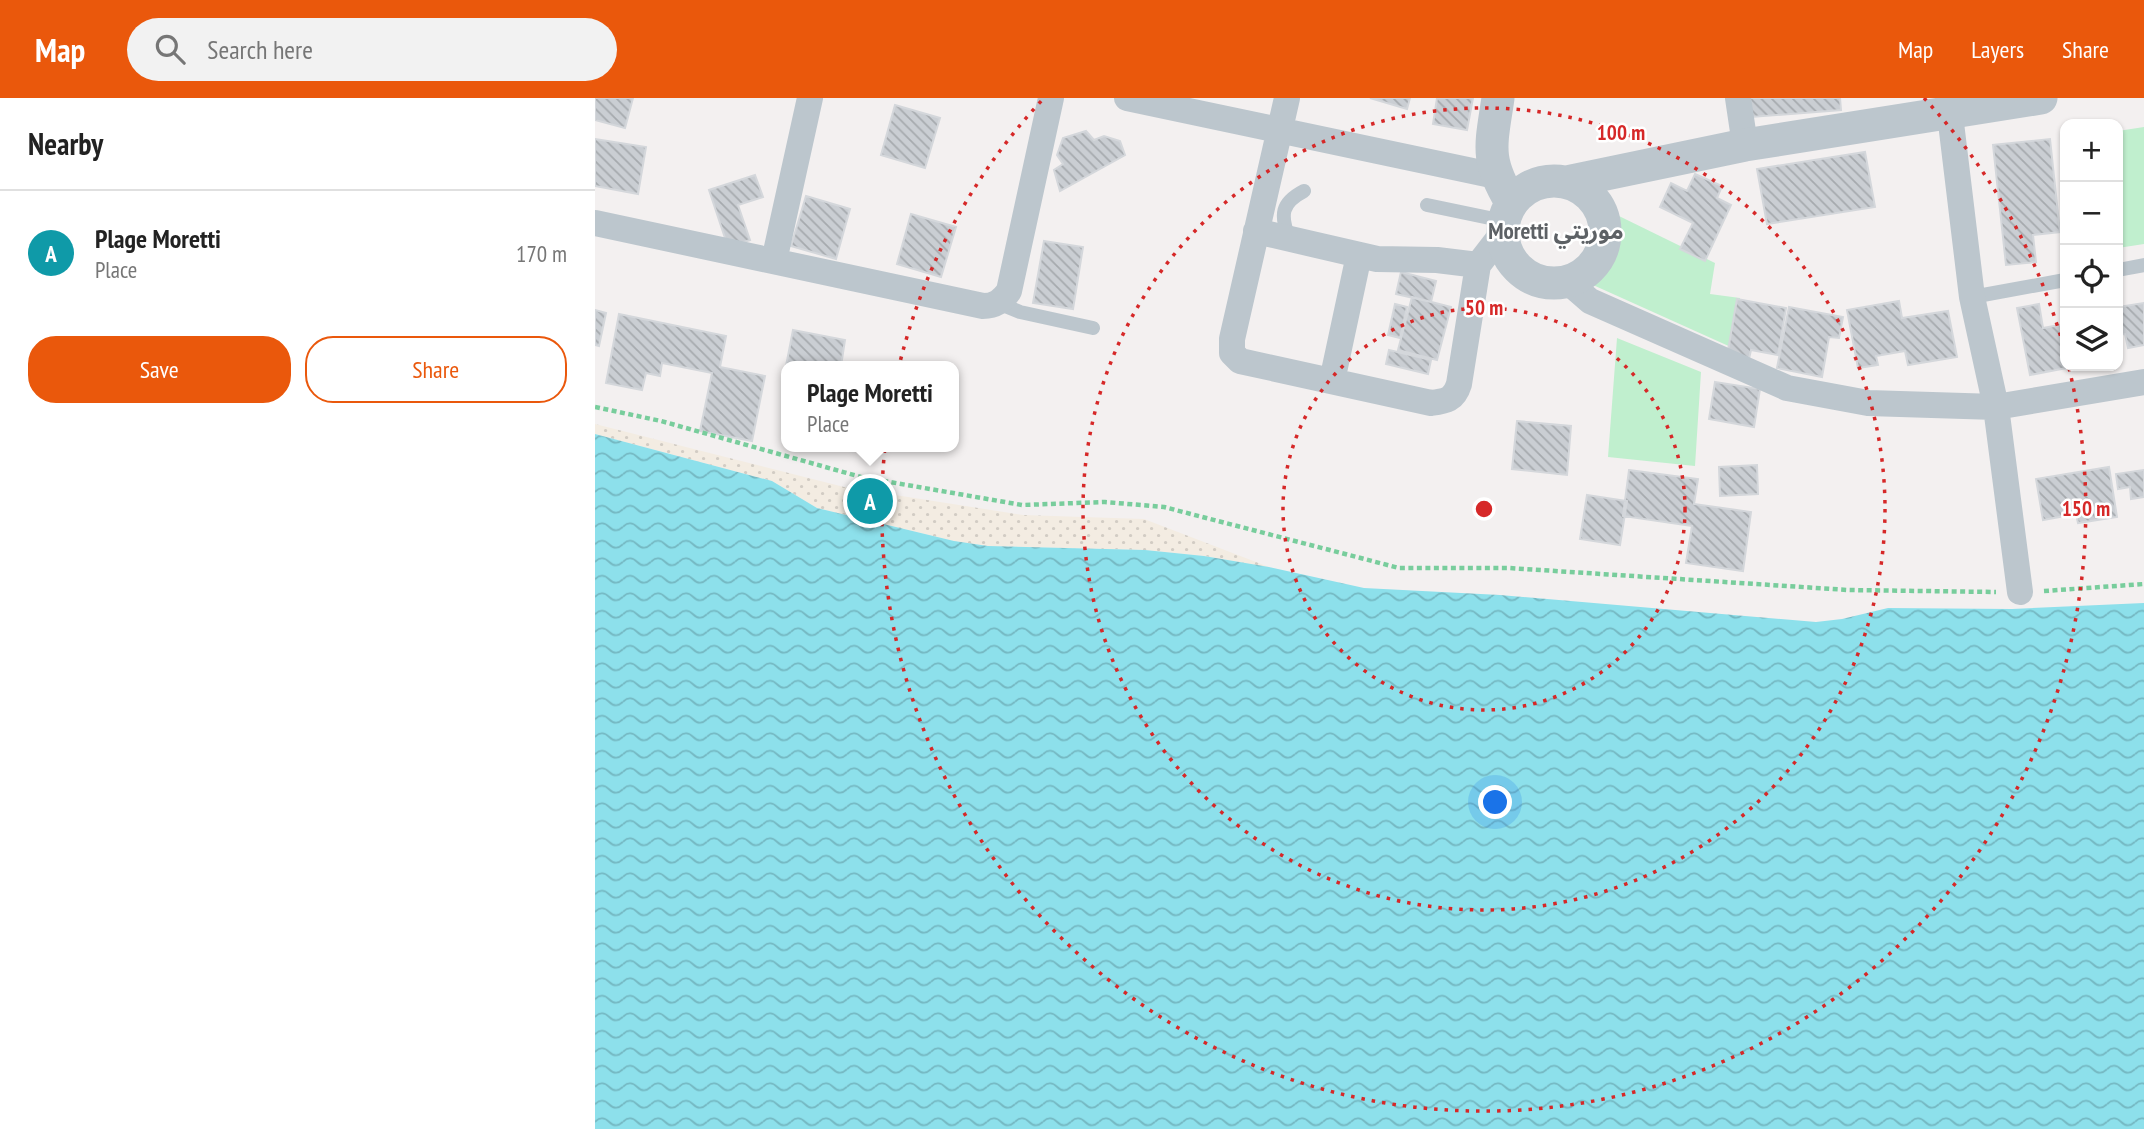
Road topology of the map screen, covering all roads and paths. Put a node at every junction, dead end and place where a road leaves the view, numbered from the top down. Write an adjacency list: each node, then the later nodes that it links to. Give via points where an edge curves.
1 (810, 98): 19 (street)
2 (1051, 98): 26 (street, via 1009,291)
3 (1127, 98): 9 (street)
4 (1287, 98): 9 (street)
5 (1498, 98): 14 (street, via 1491,148)
6 (1738, 98): 10 (street)
7 (2041, 98): 8 (street)
8 (1949, 105): 10 (street); 25 (street)
9 (1280, 131): 14 (street); 16 (street)
10 (1745, 145): 11 (street)
11 (1567, 182): 14 (street, via 1536,183); 23 (street, via 1595,201 1605,232 1594,263)
12 (1304, 191): 17 (lane, via 1286,206 1282,219)
13 (1427, 205): 14 (lane)
14 (1503, 208): 20 (street); 23 (street, via 1505,249 1513,262 1537,280)
15 (595, 223): 19 (street)
16 (1256, 230): 17 (street); 28 (street, via 1232,353 1240,360)
17 (1289, 238): 18 (street)
18 (1359, 256): 20 (street); 28 (street)
19 (774, 261): 26 (street, via 983,306)
20 (1478, 265): 28 (street, via 1455,394 1446,401 1430,402)
21 (2144, 265): 22 (lane)
22 (2123, 269)
23 (1567, 281): 31 (street, via 1590,301 1787,388 1868,403)
24 (2060, 281): 25 (lane)
25 (1972, 297): 31 (street)
26 (998, 303): 27 (lane)
27 (1094, 328)
28 (1332, 381)
29 (2144, 382): 31 (street)
30 (595, 407): 33 (path, via 861,477 1022,505 1105,502 1164,507 1399,568 1509,568 1848,590)
31 (1996, 407): 33 (street)
32 (2144, 584): 33 (path)
33 (2020, 592)

